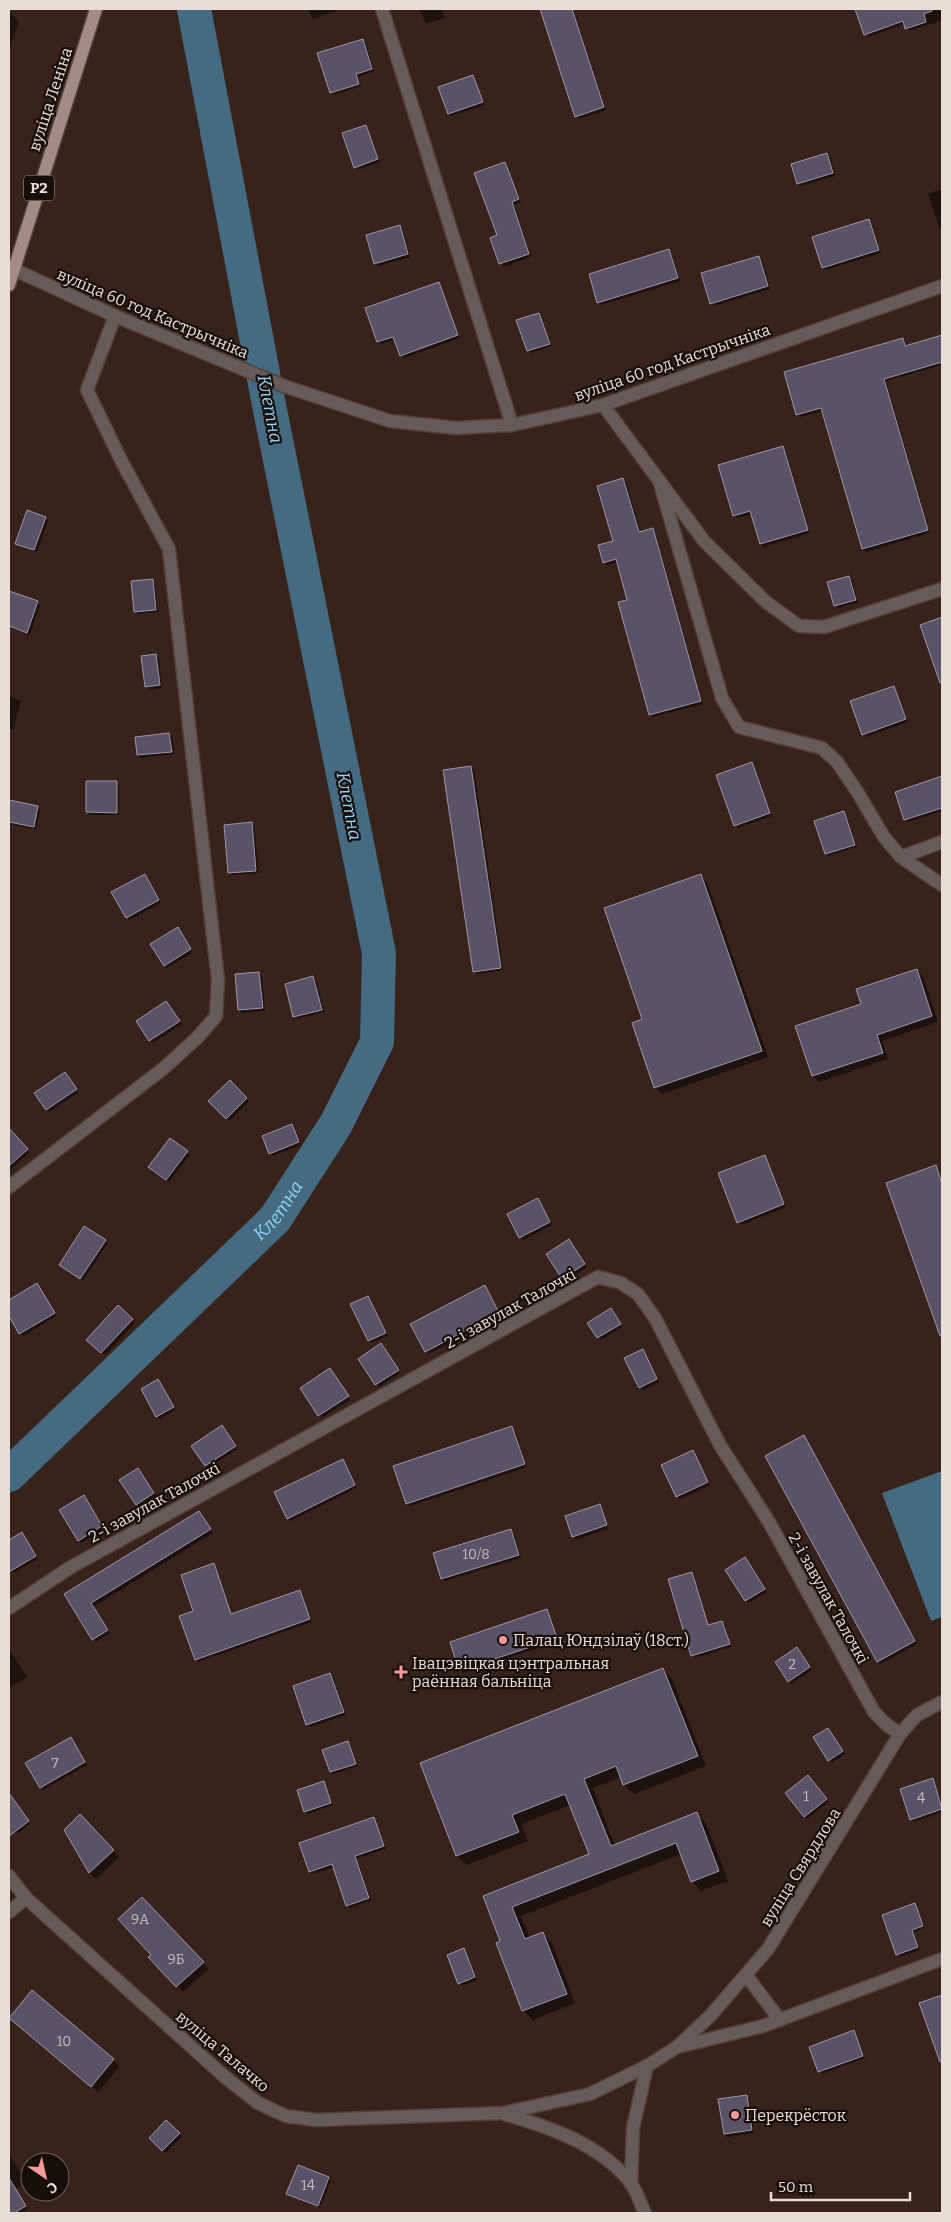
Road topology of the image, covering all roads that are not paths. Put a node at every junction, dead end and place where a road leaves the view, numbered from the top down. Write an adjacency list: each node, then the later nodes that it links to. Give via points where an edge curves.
1 (96, 9): 3 (main road, вуліца Леніна / Р2)
2 (382, 9): 8 (street)
3 (11, 268): 4 (main road, вуліца Леніна / Р2); 6 (street, вуліца 60 год Кастрычніка)
4 (9, 285)
5 (942, 286): 7 (street, вуліца 60 год Кастрычніка)
6 (115, 316): 8 (street, вуліца 60 год Кастрычніка, via 284,386 390,421 456,428); 14 (street, via 87,390 170,549 218,980 216,1016 164,1068)
7 (603, 405): 8 (street, вуліца 60 год Кастрычніка); 9 (street)
8 (512, 425)
9 (659, 480): 10 (street, via 704,541 766,602 799,626 824,627); 12 (street, via 722,698 739,727 822,748 837,762 884,837)
10 (942, 589)
11 (942, 842): 12 (street)
12 (901, 857): 13 (street)
13 (942, 885)
14 (9, 1187)
15 (9, 1608): 17 (street, 2-і завулак Талочкі, via 71,1567 598,1278 622,1283 638,1294 655,1318 720,1445 769,1522 874,1712)
16 (942, 1702): 17 (street, вуліца Свярдлова, via 917,1715)
17 (900, 1734): 22 (street, вуліца Свярдлова, via 792,1912)
18 (9, 1876): 19 (street, вуліца Талачко)
19 (24, 1900): 20 (street); 27 (street, вуліца Талачко, via 225,2077 258,2103 286,2116 316,2120)
20 (9, 1912)
21 (942, 1959): 23 (street, вуліца Свярдлова)
22 (746, 1975): 23 (street); 24 (street, вуліца Свярдлова)
23 (780, 2020): 24 (street, вуліца Свярдлова)
24 (677, 2047): 25 (street, вуліца Свярдлова)
25 (647, 2066): 26 (street, вуліца Свярдлова); 28 (street, via 633,2128)
26 (590, 2094): 27 (street, вуліца Талачко)
27 (503, 2113): 28 (street, via 539,2124 582,2144 613,2163)
28 (631, 2184): 29 (street)
29 (645, 2213)

